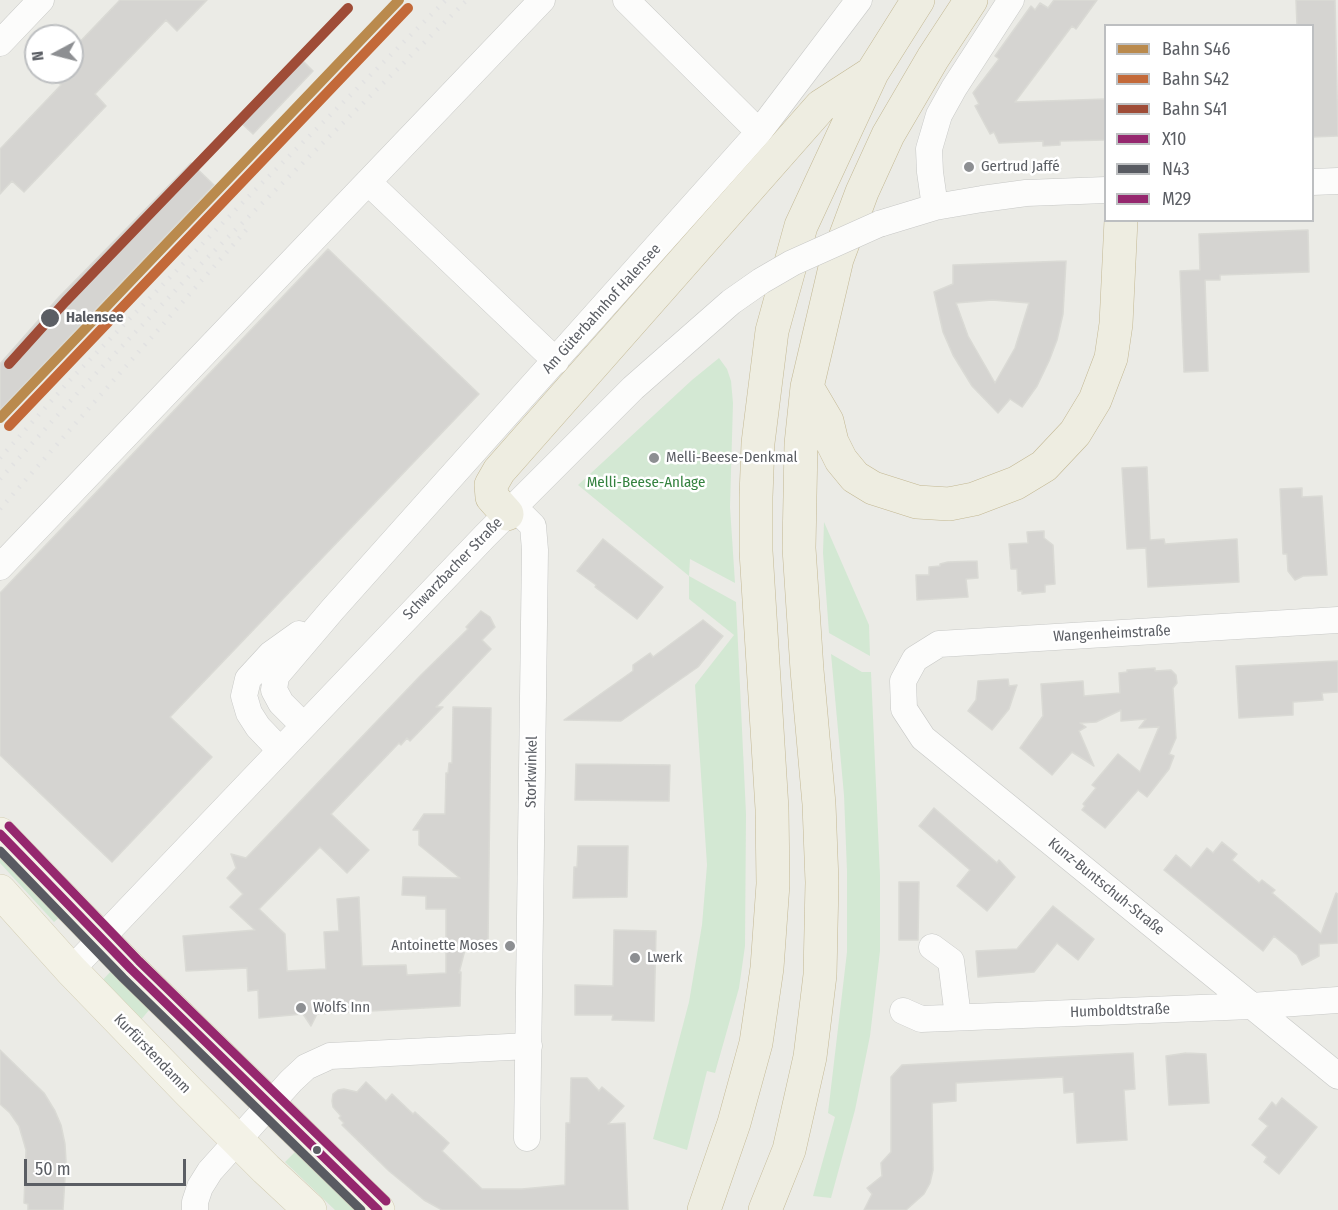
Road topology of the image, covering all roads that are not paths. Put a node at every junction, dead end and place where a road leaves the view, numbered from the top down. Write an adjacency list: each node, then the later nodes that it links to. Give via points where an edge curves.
1 (41, 0): 8 (street)
2 (542, 0): 12 (street)
3 (626, 0): 10 (street)
4 (859, 0): 10 (street, Am Güterbahnhof Halensee)
5 (918, 0): 9 (highway)
6 (971, 0): 18 (highway, via 888,135 862,192 837,259)
7 (1011, 0): 15 (street, via 939,115 929,149)
8 (0, 43)
9 (872, 73): 19 (highway, via 821,106 499,471 491,485 492,497); 43 (highway, via 801,226 770,342 756,497 772,809 773,884 767,968 756,1043 734,1124)
10 (759, 132): 17 (street, Am Güterbahnhof Halensee)
11 (1338, 181): 13 (street)
12 (368, 182): 17 (street); 20 (street)
13 (1314, 182)
14 (1104, 190): 15 (street, Schwarzbacher Straße, via 1026,193)
15 (935, 207): 19 (street, Schwarzbacher Straße, bridge, via 879,224 792,263 731,302 633,388)
16 (1121, 222): 18 (highway, via 1111,358 1095,400 1075,433 1044,466 1016,483 949,504 917,502 873,488 855,477 841,460 827,421)
17 (556, 361): 21 (street, Am Güterbahnhof Halensee)
18 (807, 387): 44 (highway, via 801,444 799,548 819,804 820,975 810,1057 789,1150)
19 (511, 510): 24 (street, Schwarzbacher Straße); 35 (street, Storkwinkel, via 533,526 536,550)
20 (0, 567)
21 (333, 609): 24 (street, Am Güterbahnhof Halensee, via 276,676 274,690 281,703); 25 (street, Am Güterbahnhof Halensee, via 271,654 248,679 244,696 249,713)
22 (1338, 620): 23 (street, Wangenheimstraße, via 939,644 915,659)
23 (903, 681): 32 (street, Kunz-Buntschuh-Straße, via 904,709 923,738)
24 (303, 725): 25 (street, Schwarzbacher Straße)
25 (279, 750): 28 (street, Schwarzbacher Straße)
26 (0, 834): 28 (main road)
27 (3, 902): 30 (main road, Kurfürstendamm)
28 (102, 938): 30 (street, Schwarzbacher Straße); 37 (main road)
29 (932, 947): 34 (street, via 951,961)
30 (71, 970): 39 (main road, Kurfürstendamm)
31 (1338, 1000): 32 (street, Humboldtstraße)
32 (1251, 1006): 34 (street, Humboldtstraße); 36 (street, Kunz-Buntschuh-Straße)
33 (903, 1011): 34 (street, Humboldtstraße, via 921,1019)
34 (958, 1017)
35 (529, 1046): 37 (street, via 330,1056 306,1067); 38 (street, Storkwinkel)
36 (1338, 1076)
37 (270, 1104): 39 (street); 42 (main road)
38 (527, 1138)
39 (237, 1141): 40 (street, via 210,1171 200,1188); 41 (main road, Kurfürstendamm)
40 (195, 1210)
41 (310, 1210)
42 (378, 1210)
43 (704, 1210)
44 (765, 1210)

